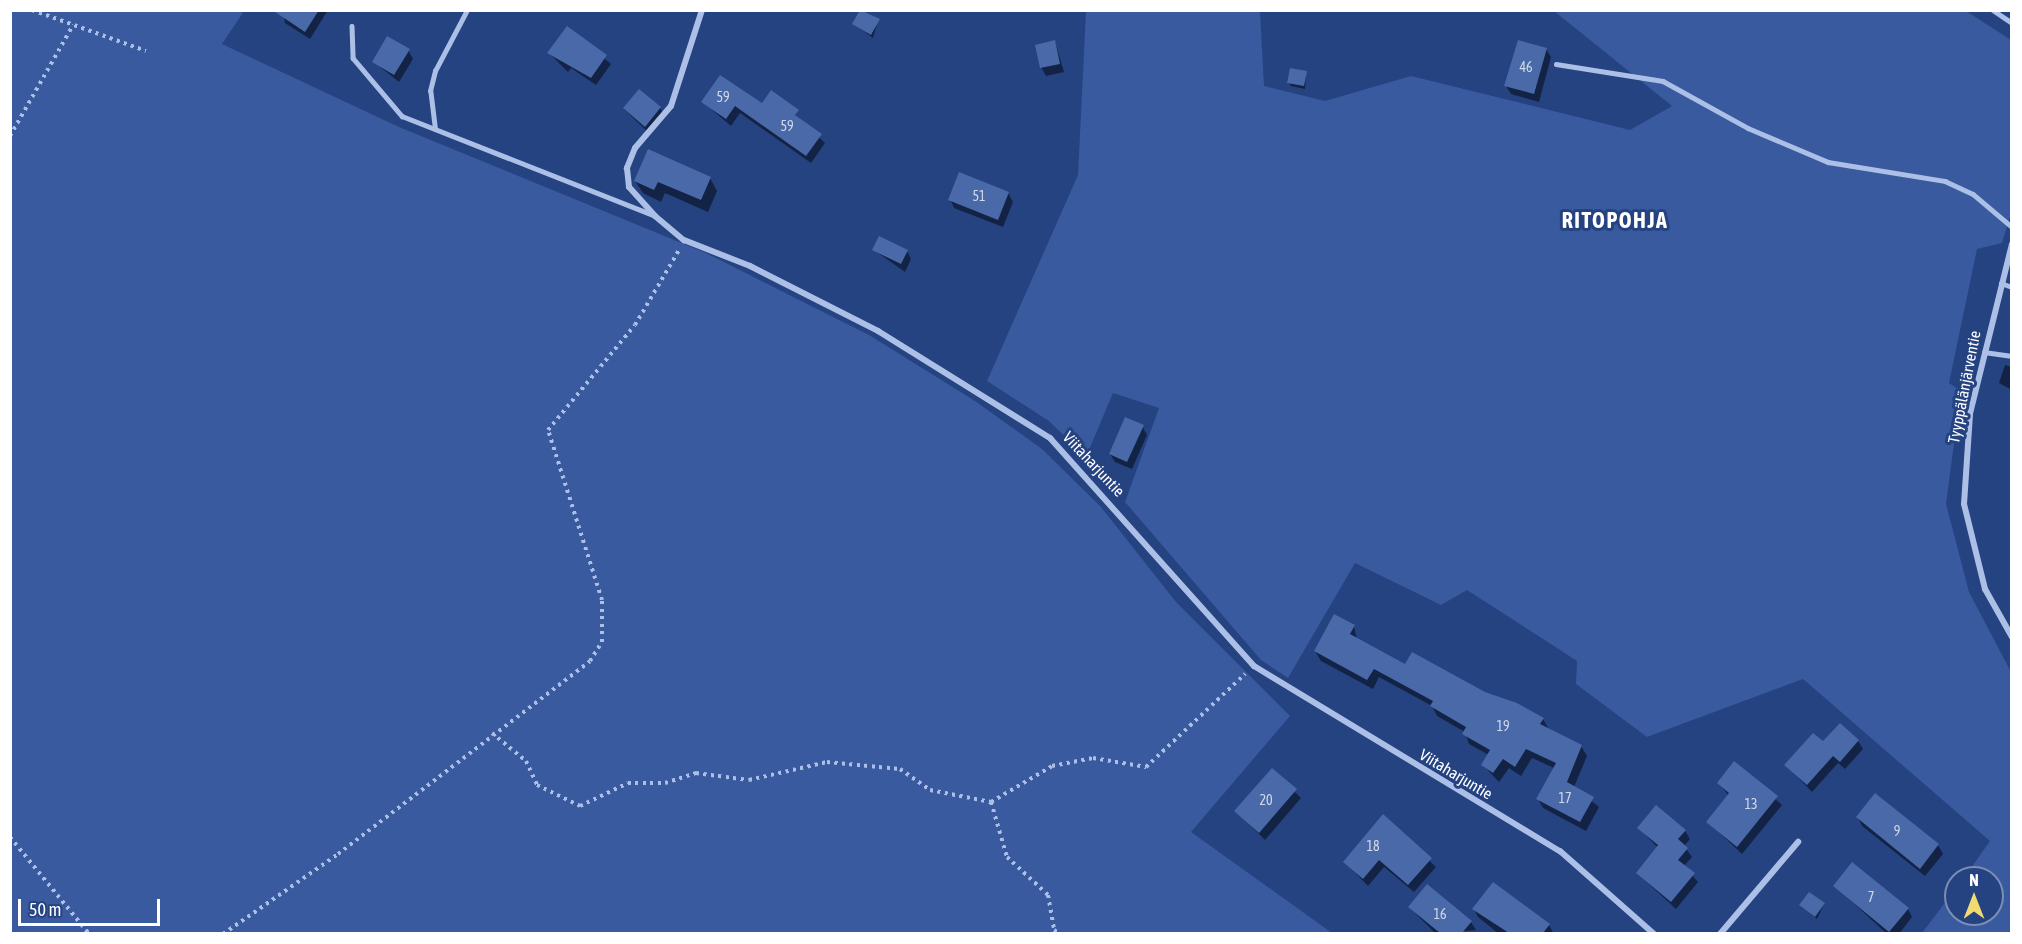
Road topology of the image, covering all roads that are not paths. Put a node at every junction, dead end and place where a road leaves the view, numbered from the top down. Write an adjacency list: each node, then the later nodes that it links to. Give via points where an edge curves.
1 (467, 10): 7 (lane, via 435,71 430,91)
2 (702, 10): 8 (street, Viitaharjuntie, via 670,106 635,148 627,168 629,187)
3 (1993, 10): 4 (lane)
4 (2012, 23)
5 (352, 26): 7 (lane, via 353,58 402,116)
6 (1556, 64): 9 (lane, via 1663,81 1748,128 1828,162 1945,181 1973,194)
7 (435, 129): 8 (lane)
8 (655, 216): 18 (street, Viitaharjuntie, via 684,240 750,266 878,331 1050,438 1254,666 1560,851)
9 (2012, 227)
10 (2012, 244): 12 (street, Tyyppälänjärventie)
11 (2012, 280): 12 (lane)
12 (2001, 283): 13 (lane); 14 (street, Tyyppälänjärventie)
13 (2012, 287)
14 (1984, 352): 15 (lane); 16 (street, Tyyppälänjärventie, via 1970,414 1964,504 1985,589)
15 (2012, 356)
16 (2012, 637)
17 (1798, 842): 19 (street)
18 (1654, 933)
19 (1720, 933)

